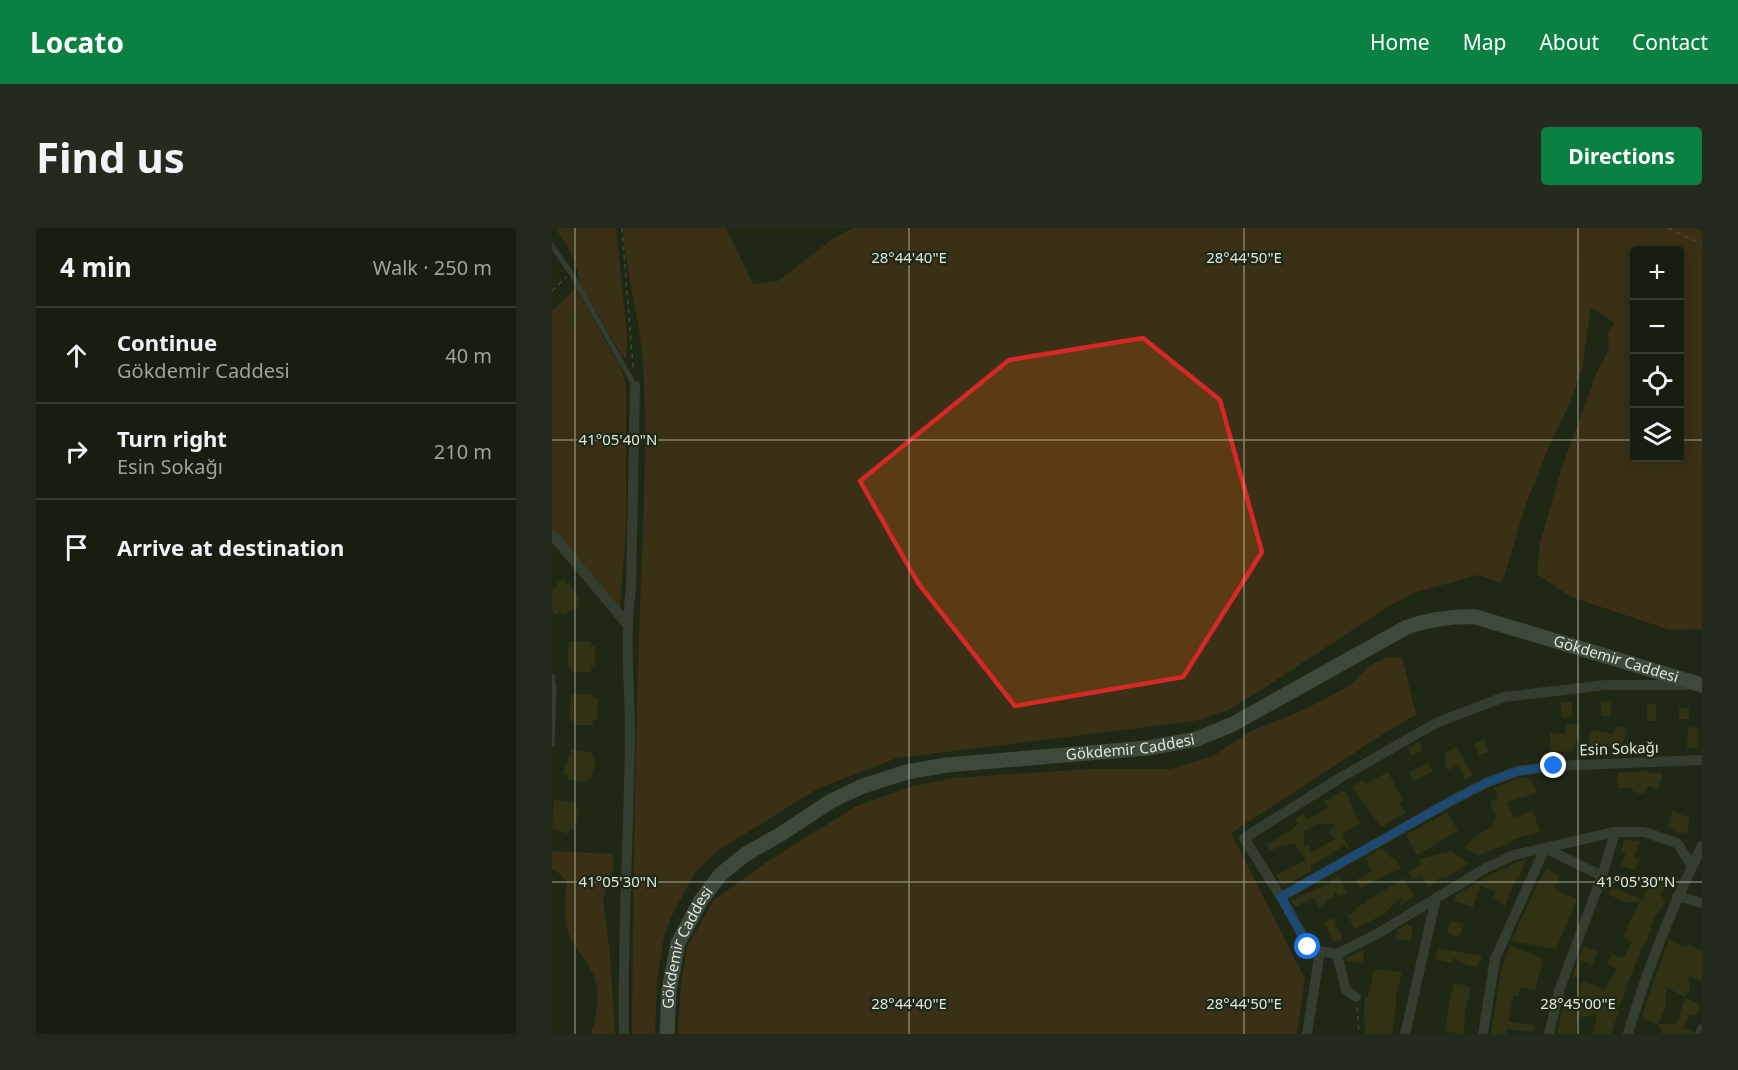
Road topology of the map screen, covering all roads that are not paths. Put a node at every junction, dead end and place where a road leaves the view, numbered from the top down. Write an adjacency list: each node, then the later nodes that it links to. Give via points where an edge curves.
1 (552, 246): 2 (lane)
2 (635, 386): 4 (street, via 631,589)
3 (552, 534): 4 (street)
4 (626, 623): 22 (street, via 630,735)
5 (552, 676): 7 (lane)
6 (1702, 685): 15 (street, Gökdemir Caddesi, via 1606,685 1504,697 1436,723 1244,838); 23 (main road, Gökdemir Caddesi, via 1476,617 1456,616 1407,627 1233,724 1197,739 1148,748 946,765 862,786 746,854 721,874 701,900 678,943 669,990)
7 (552, 745)
8 (1702, 760): 15 (street, Esin Sokağı, via 1518,771 1451,801)
9 (1615, 832): 11 (street); 12 (street, via 1644,832 1677,843); 13 (street)
10 (1702, 846): 12 (street)
11 (1545, 848): 13 (street); 16 (street, via 1514,855); 26 (street, via 1495,959)
12 (1692, 866): 14 (street)
13 (1602, 876): 27 (street, via 1560,988)
14 (1677, 896): 17 (street); 28 (street, via 1643,981)
15 (1281, 897): 18 (street, Gökdemir Caddesi, via 1308,947)
16 (1436, 898): 19 (street); 25 (street)
17 (1702, 903)
18 (1320, 951): 19 (street); 24 (street)
19 (1337, 954): 20 (street, via 1346,990)
20 (1356, 997)
21 (1702, 1029): 29 (street)
22 (624, 1034)
23 (667, 1034)
24 (1307, 1034)
25 (1405, 1034)
26 (1483, 1034)
27 (1549, 1034)
28 (1628, 1034)
29 (1700, 1034)

